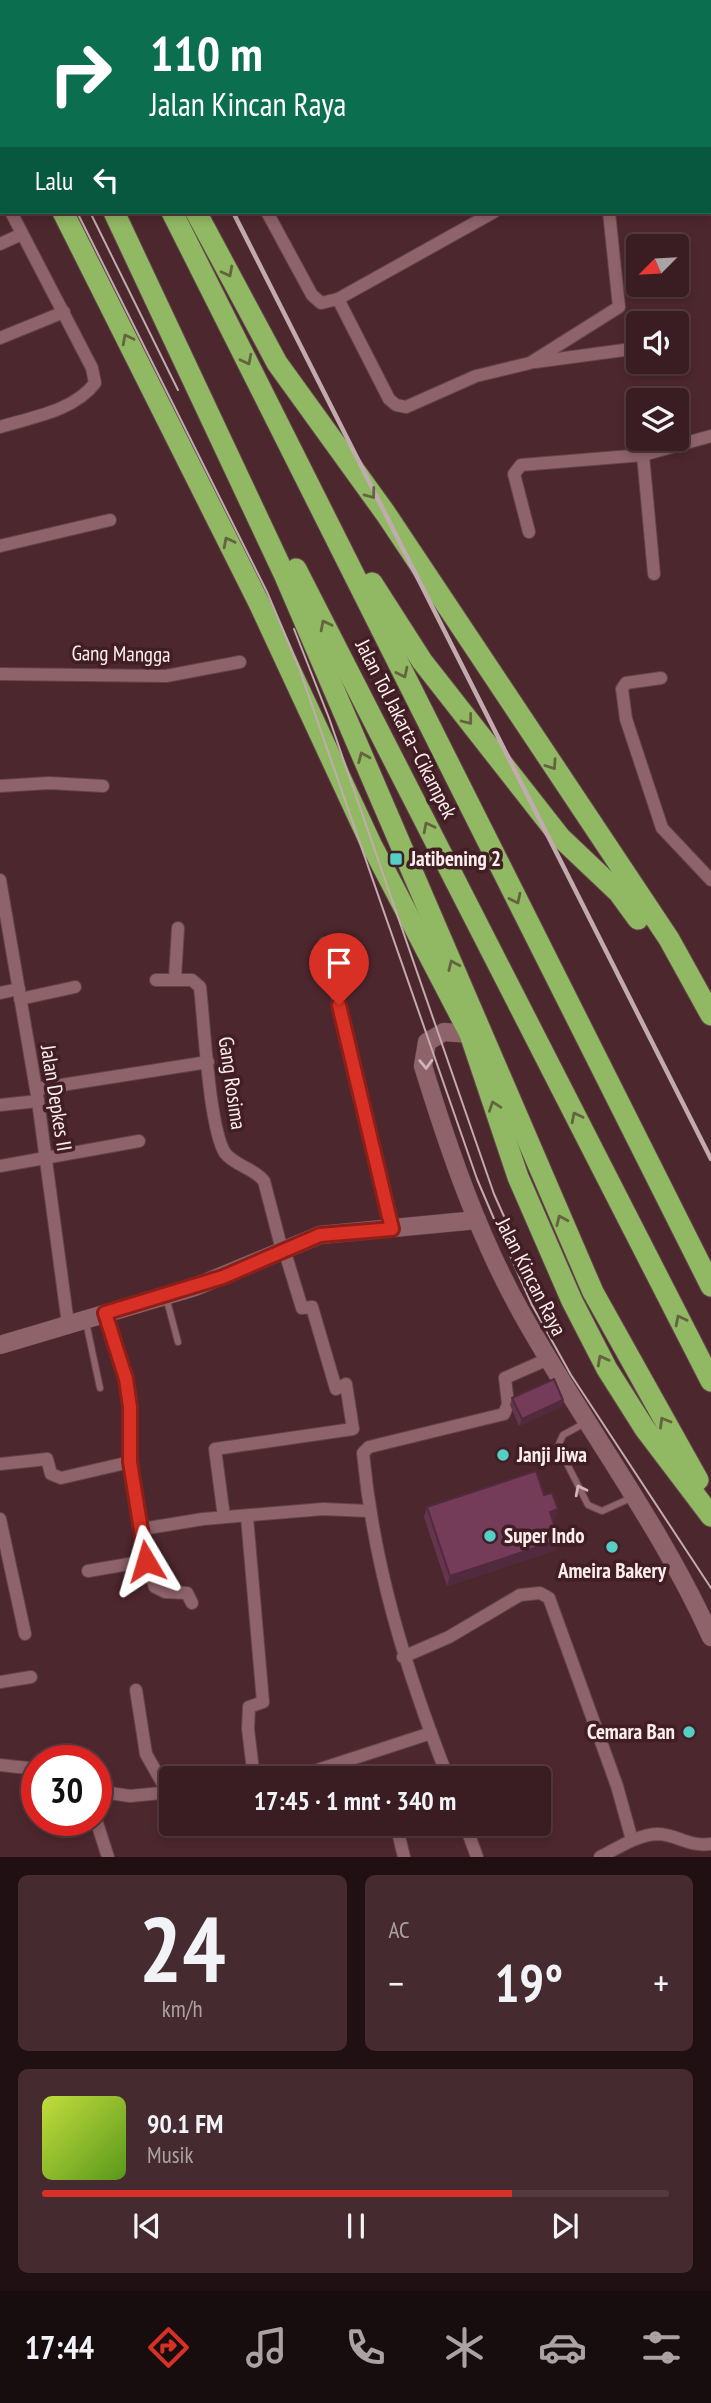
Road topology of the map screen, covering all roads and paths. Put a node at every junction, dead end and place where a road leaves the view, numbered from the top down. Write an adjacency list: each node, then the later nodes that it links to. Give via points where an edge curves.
1 (11, 214): 10 (street)
2 (64, 214): 41 (highway, one-way to 2, via 372,844 259,603)
3 (116, 214): 59 (highway, Jalan Tol Jakarta–Cikampek, one-way to 3)
4 (116, 214): 65 (highway, one-way to 4, via 593,1292 285,576)
5 (173, 214): 17 (highway, Jalan Tol Jakarta–Cikampek, one-way to 17)
6 (197, 214): 40 (highway, one-way to 40, via 277,363 386,514 669,939)
7 (268, 214): 12 (street, via 312,295 321,303)
8 (490, 214): 12 (street)
9 (609, 214): 16 (street, via 619,307)
10 (22, 234): 11 (street); 13 (street)
11 (0, 244)
12 (338, 299): 16 (street, via 389,399 397,405 416,404 475,376)
13 (64, 312): 14 (street); 18 (street, via 95,383 85,396 69,404)
14 (0, 338)
15 (626, 350): 16 (street)
16 (530, 363)
17 (264, 393): 40 (highway, one-way to 40, via 357,560 422,661 560,837 620,893); 51 (highway, Jalan Tol Jakarta–Cikampek, one-way to 51)
18 (0, 428)
19 (711, 436): 20 (street)
20 (643, 455): 22 (street, via 521,465 514,474); 24 (street)
21 (110, 520): 23 (street)
22 (529, 532)
23 (0, 546)
24 (654, 574)
25 (240, 662): 26 (street, Gang Mangga, via 166,676)
26 (0, 674)
27 (661, 678): 30 (street, via 626,683 622,689 626,719 662,828)
28 (0, 786): 29 (street)
29 (103, 786)
30 (711, 880)
31 (0, 882): 34 (street, Jalan Depkes II)
32 (178, 928): 35 (street)
33 (325, 943): 49 (street)
34 (6, 949): 39 (street, Jalan Depkes II)
35 (175, 978): 36 (street); 42 (street, Gang Rosima, via 200,986)
36 (156, 980)
37 (75, 987): 39 (street)
38 (0, 993): 39 (street)
39 (20, 994): 43 (street, Jalan Depkes II)
40 (711, 1016)
41 (470, 1034): 48 (main road, one-way to 48, via 444,1032 427,1042 423,1066); 67 (highway, one-way to 41, via 645,1429 572,1301 518,1177)
42 (208, 1062): 43 (street); 50 (street, Gang Rosima, via 221,1144 227,1155 264,1181)
43 (37, 1095): 44 (street); 46 (street, Jalan Depkes II)
44 (0, 1105)
45 (139, 1141): 46 (street)
46 (46, 1160): 47 (street); 55 (street, Jalan Depkes II)
47 (0, 1166)
48 (477, 1220): 49 (main road, Jalan Kincan Raya); 58 (main road, Jalan Kincan Raya, via 491,1256)
49 (392, 1229): 50 (main road, Jalan Kincan Raya, via 320,1235)
50 (284, 1254): 52 (main road, Jalan Kincan Raya); 68 (street, Gang Rosima, via 302,1308 312,1307 337,1389 346,1384 352,1429 215,1449)
51 (711, 1286)
52 (166, 1295): 53 (main road, Jalan Kincan Raya); 56 (lane)
53 (105, 1313): 54 (main road, Jalan Kincan Raya); 62 (street, via 126,1379)
54 (86, 1318): 55 (main road, Jalan Kincan Raya); 60 (lane)
55 (68, 1324): 57 (main road, Jalan Kincan Raya)
56 (178, 1342)
57 (0, 1345)
58 (548, 1359): 61 (main road, Jalan Kincan Raya); 66 (street, via 505,1378 508,1404 504,1414 367,1448 363,1453)
59 (711, 1381)
60 (100, 1388)
61 (587, 1423): 64 (main road, Jalan Kincan Raya); 64 (lane, one-way to 61, via 602,1511 588,1505 558,1446 563,1435)
62 (130, 1462): 63 (street, via 61,1478 51,1474 47,1459); 71 (street)
63 (0, 1464)
64 (635, 1496): 76 (main road, Jalan Kincan Raya)
65 (711, 1503)
66 (369, 1511): 69 (street, via 323,1509); 77 (street)
67 (711, 1516)
68 (224, 1517): 69 (street); 71 (street)
69 (247, 1517): 83 (street, via 263,1702 249,1707)
70 (0, 1519): 75 (street)
71 (142, 1529): 72 (street)
72 (146, 1561): 73 (street); 74 (street, via 155,1587 187,1593)
73 (88, 1570)
74 (192, 1603)
75 (26, 1634)
76 (711, 1637)
77 (403, 1657): 81 (street); 93 (street, via 449,1637 520,1595 540,1593 549,1598)
78 (31, 1676): 79 (street)
79 (0, 1682)
80 (136, 1690): 87 (street, via 146,1754)
81 (431, 1733): 84 (street); 85 (street)
82 (0, 1765): 86 (street)
83 (253, 1766)
84 (330, 1766)
85 (443, 1766)
86 (21, 1767)
87 (159, 1775)
88 (112, 1793): 89 (street)
89 (159, 1794)
90 (101, 1836): 95 (street)
91 (399, 1836): 96 (street)
92 (469, 1836): 97 (street)
93 (632, 1840): 94 (street, via 658,1834 694,1846); 98 (street)
94 (711, 1844)
95 (108, 1857)
96 (404, 1857)
97 (477, 1857)
98 (600, 1857)

